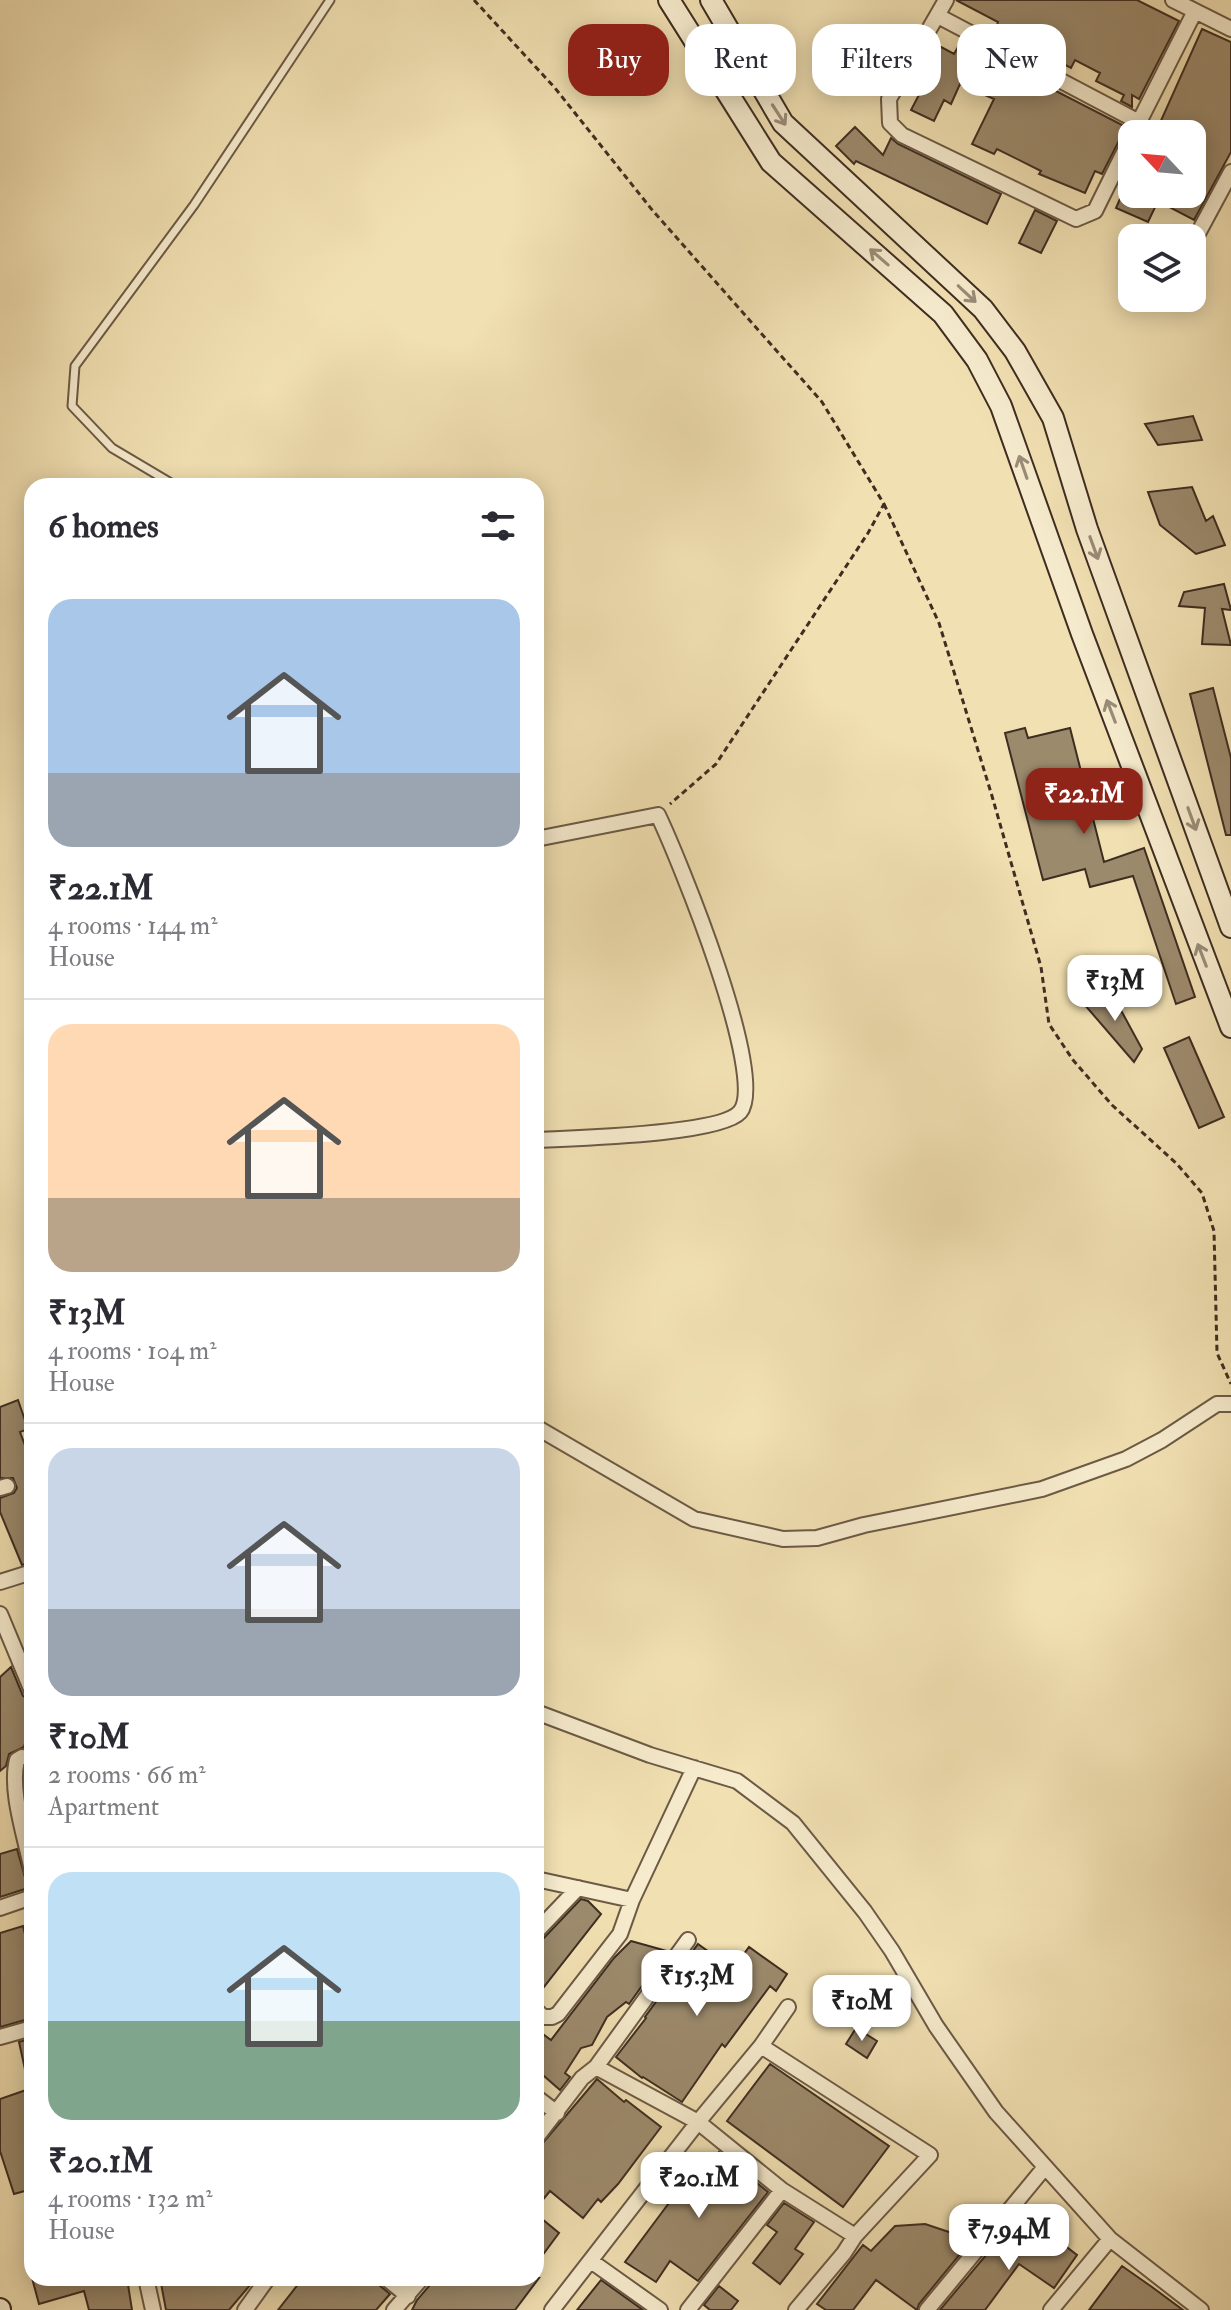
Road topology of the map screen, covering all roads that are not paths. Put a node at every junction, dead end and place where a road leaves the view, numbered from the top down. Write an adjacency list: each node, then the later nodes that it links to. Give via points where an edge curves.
1 (330, 0): 14 (lane, via 194,205 75,366 72,406 112,448)
2 (669, 0): 17 (street, one-way to 2, via 1001,406 977,360 943,314 771,162)
3 (711, 0): 16 (street, one-way to 16, via 783,123 983,309 1015,351 1053,418 1087,529)
4 (946, 0): 7 (street)
5 (1173, 0): 6 (street)
6 (1195, 11): 8 (street); 9 (street)
7 (938, 16): 10 (street); 11 (street, via 889,99 890,123 902,135 1076,219 1095,211)
8 (1231, 29)
9 (1140, 120)
10 (1118, 121)
11 (1118, 165)
12 (1231, 172): 13 (street)
13 (1203, 224)
14 (163, 478)
15 (544, 837): 18 (street, via 658,815 685,873 744,1058 744,1104 723,1123)
16 (1231, 927)
17 (1231, 1027)
18 (544, 1139)
19 (1231, 1404): 20 (street, via 1217,1404 1126,1459 1042,1489 817,1538 783,1539 694,1519)
20 (544, 1432)
21 (24, 1574): 22 (street)
22 (0, 1582)
23 (0, 1614): 24 (street)
24 (24, 1672)
25 (544, 1715): 27 (street)
26 (22, 1757): 28 (street, via 17,1760 15,1787)
27 (694, 1768): 32 (street); 46 (street, via 737,1781 793,1823 865,1912 968,2074)
28 (24, 1831)
29 (544, 1881): 30 (street)
30 (578, 1888): 32 (street); 34 (street)
31 (24, 1900): 33 (street)
32 (632, 1900): 37 (street, via 620,1934 558,2014)
33 (0, 1908)
34 (544, 1924)
35 (688, 1940): 41 (street)
36 (788, 2007): 40 (street)
37 (544, 2017)
38 (24, 2030): 39 (street)
39 (0, 2037)
40 (761, 2046): 44 (street); 48 (street, via 930,2155)
41 (596, 2067): 43 (street); 44 (street)
42 (544, 2103): 43 (street)
43 (557, 2113): 45 (street)
44 (698, 2122): 47 (street); 50 (street)
45 (544, 2128)
46 (1045, 2167): 49 (street); 64 (street)
47 (782, 2190): 48 (street); 62 (street)
48 (855, 2236): 63 (street)
49 (1110, 2239): 56 (street); 65 (street)
50 (591, 2261): 60 (street); 61 (street)
51 (148, 2286): 57 (street)
52 (262, 2286): 58 (street)
53 (396, 2286): 55 (street)
54 (416, 2286): 55 (street)
55 (408, 2296): 59 (street)
56 (1196, 2308)
57 (153, 2310)
58 (245, 2310)
59 (394, 2310)
60 (552, 2310)
61 (660, 2310)
62 (688, 2310)
63 (796, 2310)
64 (927, 2310)
65 (1051, 2310)

